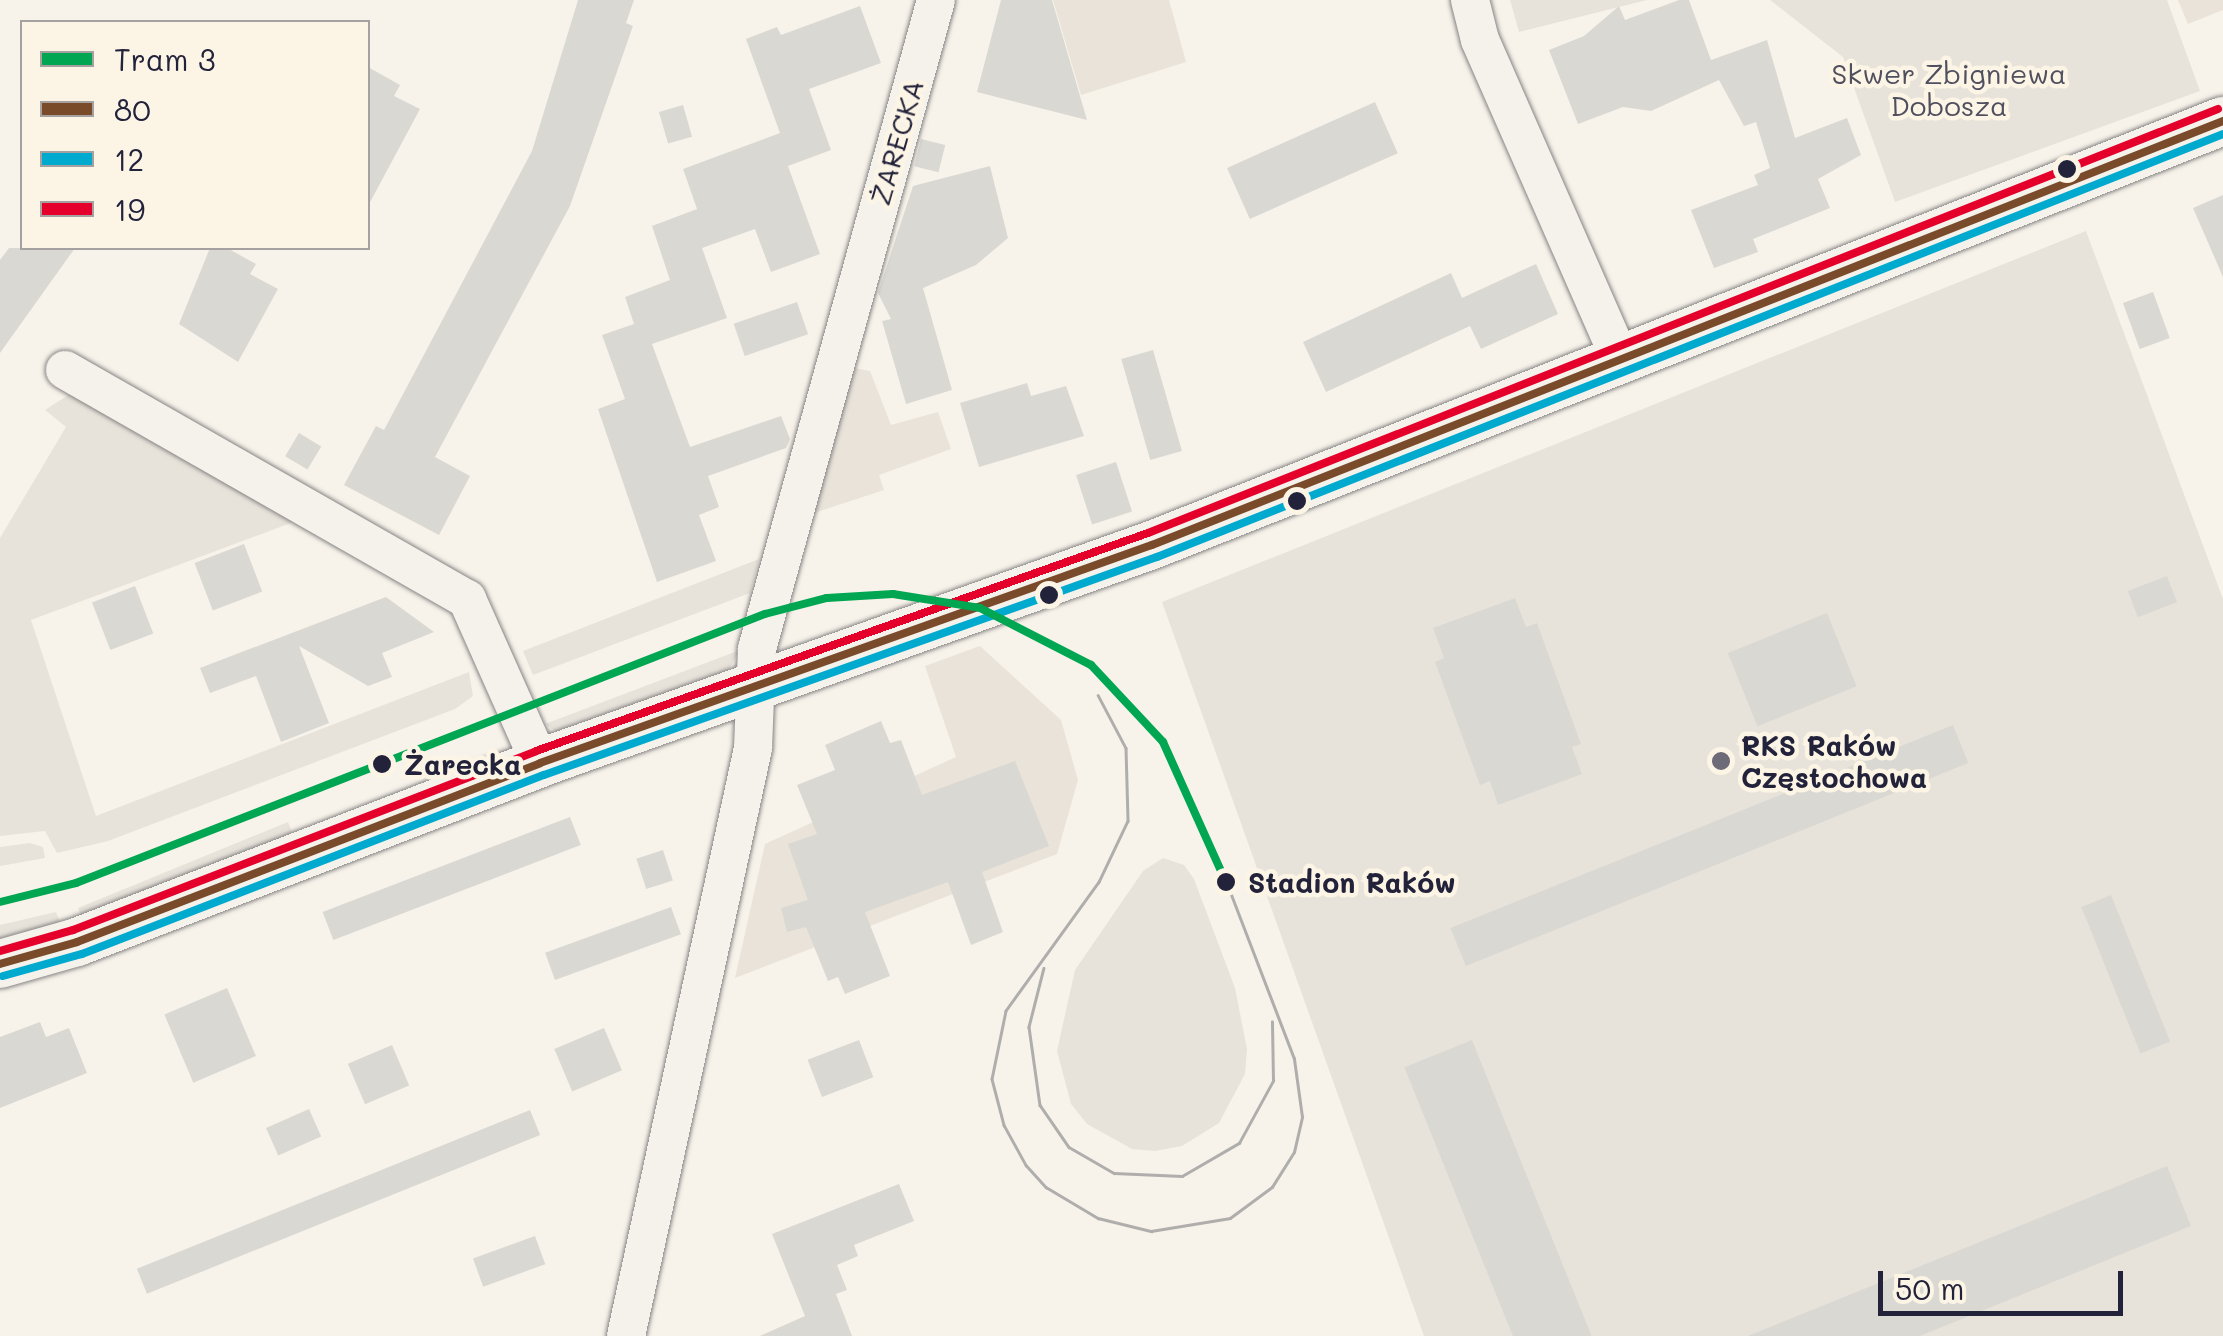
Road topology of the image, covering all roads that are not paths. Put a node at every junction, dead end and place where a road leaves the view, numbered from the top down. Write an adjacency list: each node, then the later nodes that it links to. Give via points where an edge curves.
1 (936, 0): 6 (street, ŻARECKA, via 777,564 757,649)
2 (1470, 0): 4 (street, via 1480,40)
3 (2223, 121): 4 (street)
4 (1620, 359): 6 (street, via 1152,545)
5 (65, 370): 7 (street, via 467,599)
6 (759, 689): 7 (street); 9 (street, ŻARECKA, via 742,804)
7 (540, 763): 8 (street, via 77,942)
8 (0, 964)
9 (626, 1336)

